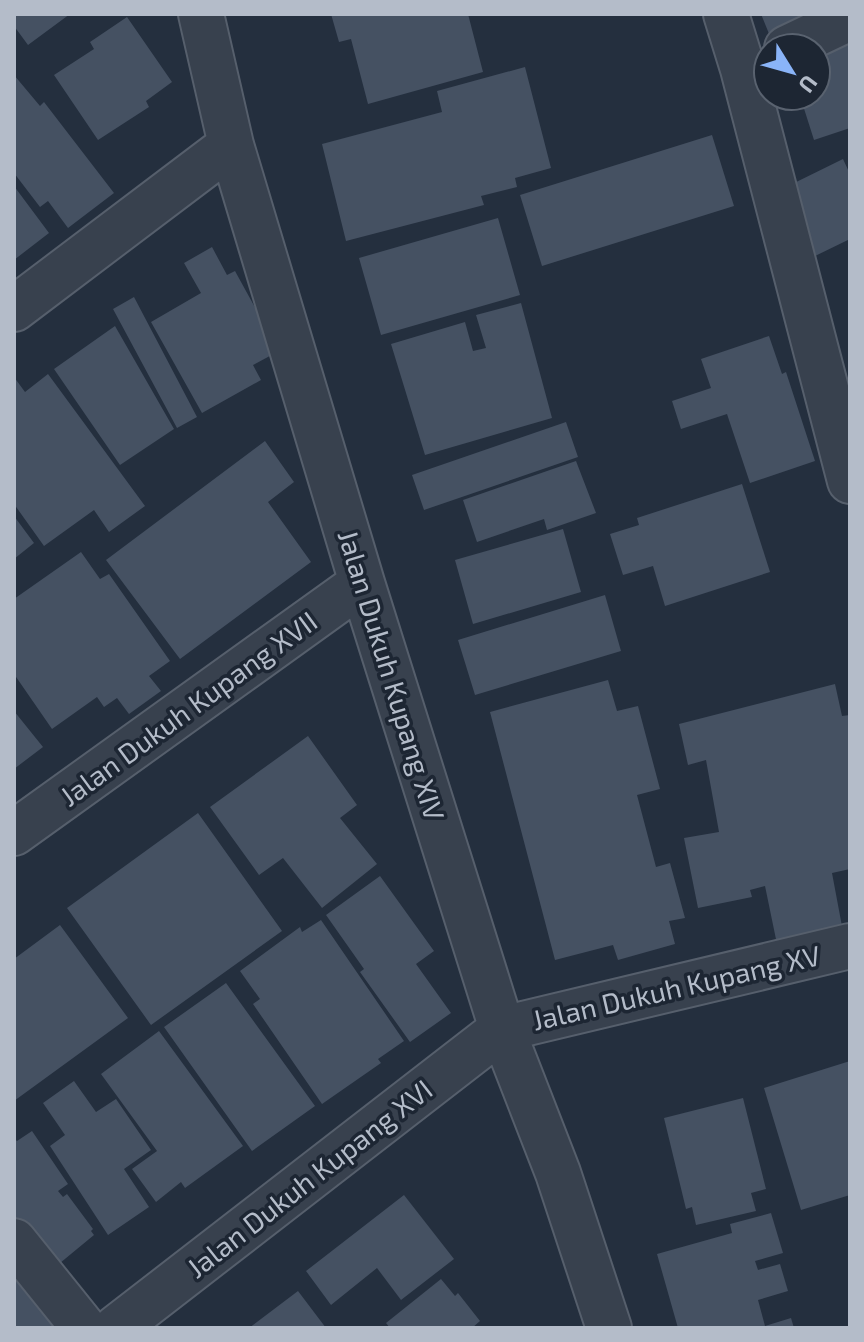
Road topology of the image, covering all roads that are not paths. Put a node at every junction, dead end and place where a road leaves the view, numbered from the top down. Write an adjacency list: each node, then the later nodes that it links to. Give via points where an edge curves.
1 (201, 14): 7 (street, Jalan Dukuh Kupang XIV)
2 (726, 14): 5 (street)
3 (850, 18): 4 (street)
4 (821, 32)
5 (752, 58)
6 (767, 112): 9 (street)
7 (231, 145): 8 (street); 11 (street, Jalan Dukuh Kupang XIV)
8 (14, 309)
9 (845, 432): 10 (street)
10 (850, 481)
11 (362, 583): 12 (street, Jalan Dukuh Kupang XVII); 14 (street, Jalan Dukuh Kupang XIV)
12 (14, 833)
13 (850, 946): 14 (street, Jalan Dukuh Kupang XV)
14 (502, 1029): 17 (street, Jalan Dukuh Kupang XVI); 18 (street, Jalan Dukuh Kupang XIV, via 558,1173)
15 (14, 1241): 16 (street)
16 (84, 1328)
17 (116, 1328)
18 (609, 1328)

